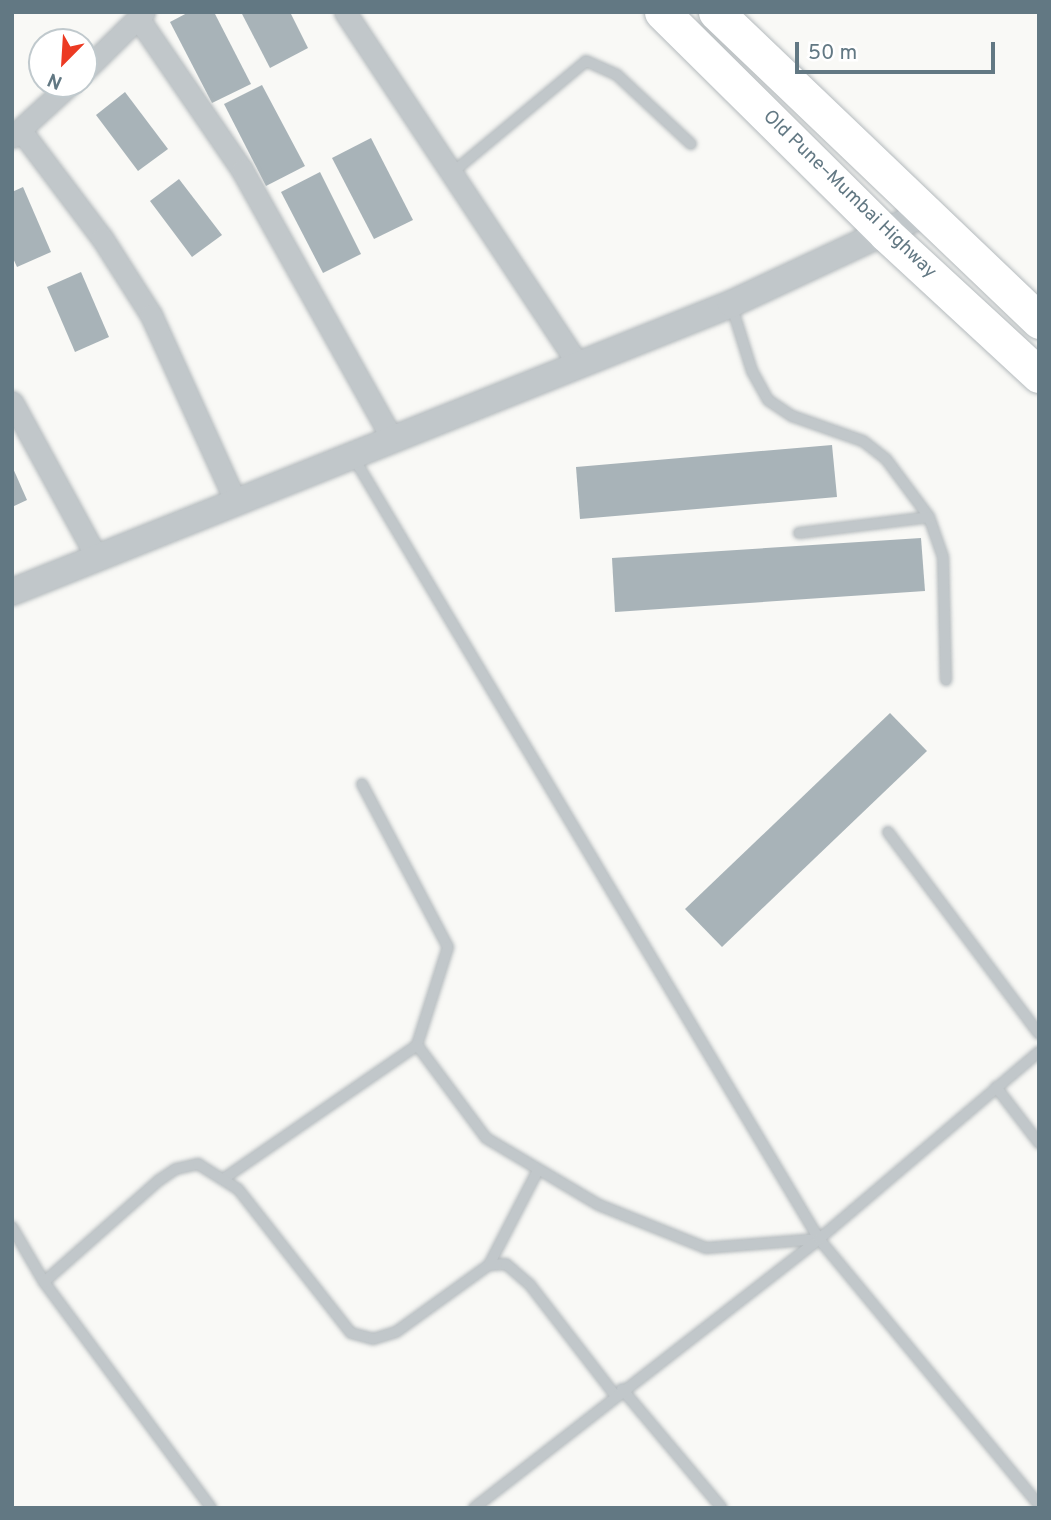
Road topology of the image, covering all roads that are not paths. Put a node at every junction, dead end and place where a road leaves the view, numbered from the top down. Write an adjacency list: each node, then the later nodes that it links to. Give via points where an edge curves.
1 (345, 12): 9 (street)
2 (662, 12): 11 (highway, Old Pune–Mumbai Highway)
3 (716, 12): 10 (highway, Old Pune–Mumbai Highway)
4 (141, 15): 5 (street); 17 (street, via 242,170)
5 (98, 57)
6 (56, 98): 7 (street)
7 (17, 134): 19 (street, via 102,238 152,315)
8 (691, 144): 9 (lane, via 617,75 586,61)
9 (453, 172): 14 (street)
10 (925, 213): 11 (street); 13 (highway, Old Pune–Mumbai Highway)
11 (886, 234): 12 (street); 15 (highway, Old Pune–Mumbai Highway)
12 (732, 304): 14 (street); 20 (lane, via 751,371 768,400 792,416 863,442 886,459)
13 (1039, 321)
14 (578, 363): 17 (street)
15 (1039, 375)
16 (12, 402): 22 (street)
17 (391, 437): 18 (street)
18 (351, 454): 19 (street); 35 (lane)
19 (236, 502): 22 (street)
20 (929, 517): 21 (lane); 24 (lane, via 943,557)
21 (799, 533)
22 (97, 558): 23 (street)
23 (12, 592)
24 (946, 680)
25 (362, 784): 28 (lane, via 448,947)
26 (888, 832): 27 (lane)
27 (1039, 1034)
28 (417, 1045): 32 (lane, via 486,1138); 33 (lane)
29 (1039, 1052): 30 (lane)
30 (996, 1087): 31 (lane); 35 (lane)
31 (1039, 1143)
32 (538, 1170): 35 (lane, via 599,1205 706,1248); 36 (lane)
33 (226, 1177): 36 (lane, via 343,1326 362,1337 384,1338 396,1332); 37 (lane, via 198,1164 176,1169)
34 (12, 1227): 37 (lane)
35 (819, 1239): 38 (lane); 39 (lane)
36 (489, 1265): 38 (lane, via 506,1264 530,1285)
37 (44, 1282): 40 (lane)
38 (619, 1392): 41 (lane); 42 (lane)
39 (1039, 1505)
40 (211, 1508)
41 (474, 1508)
42 (722, 1508)

